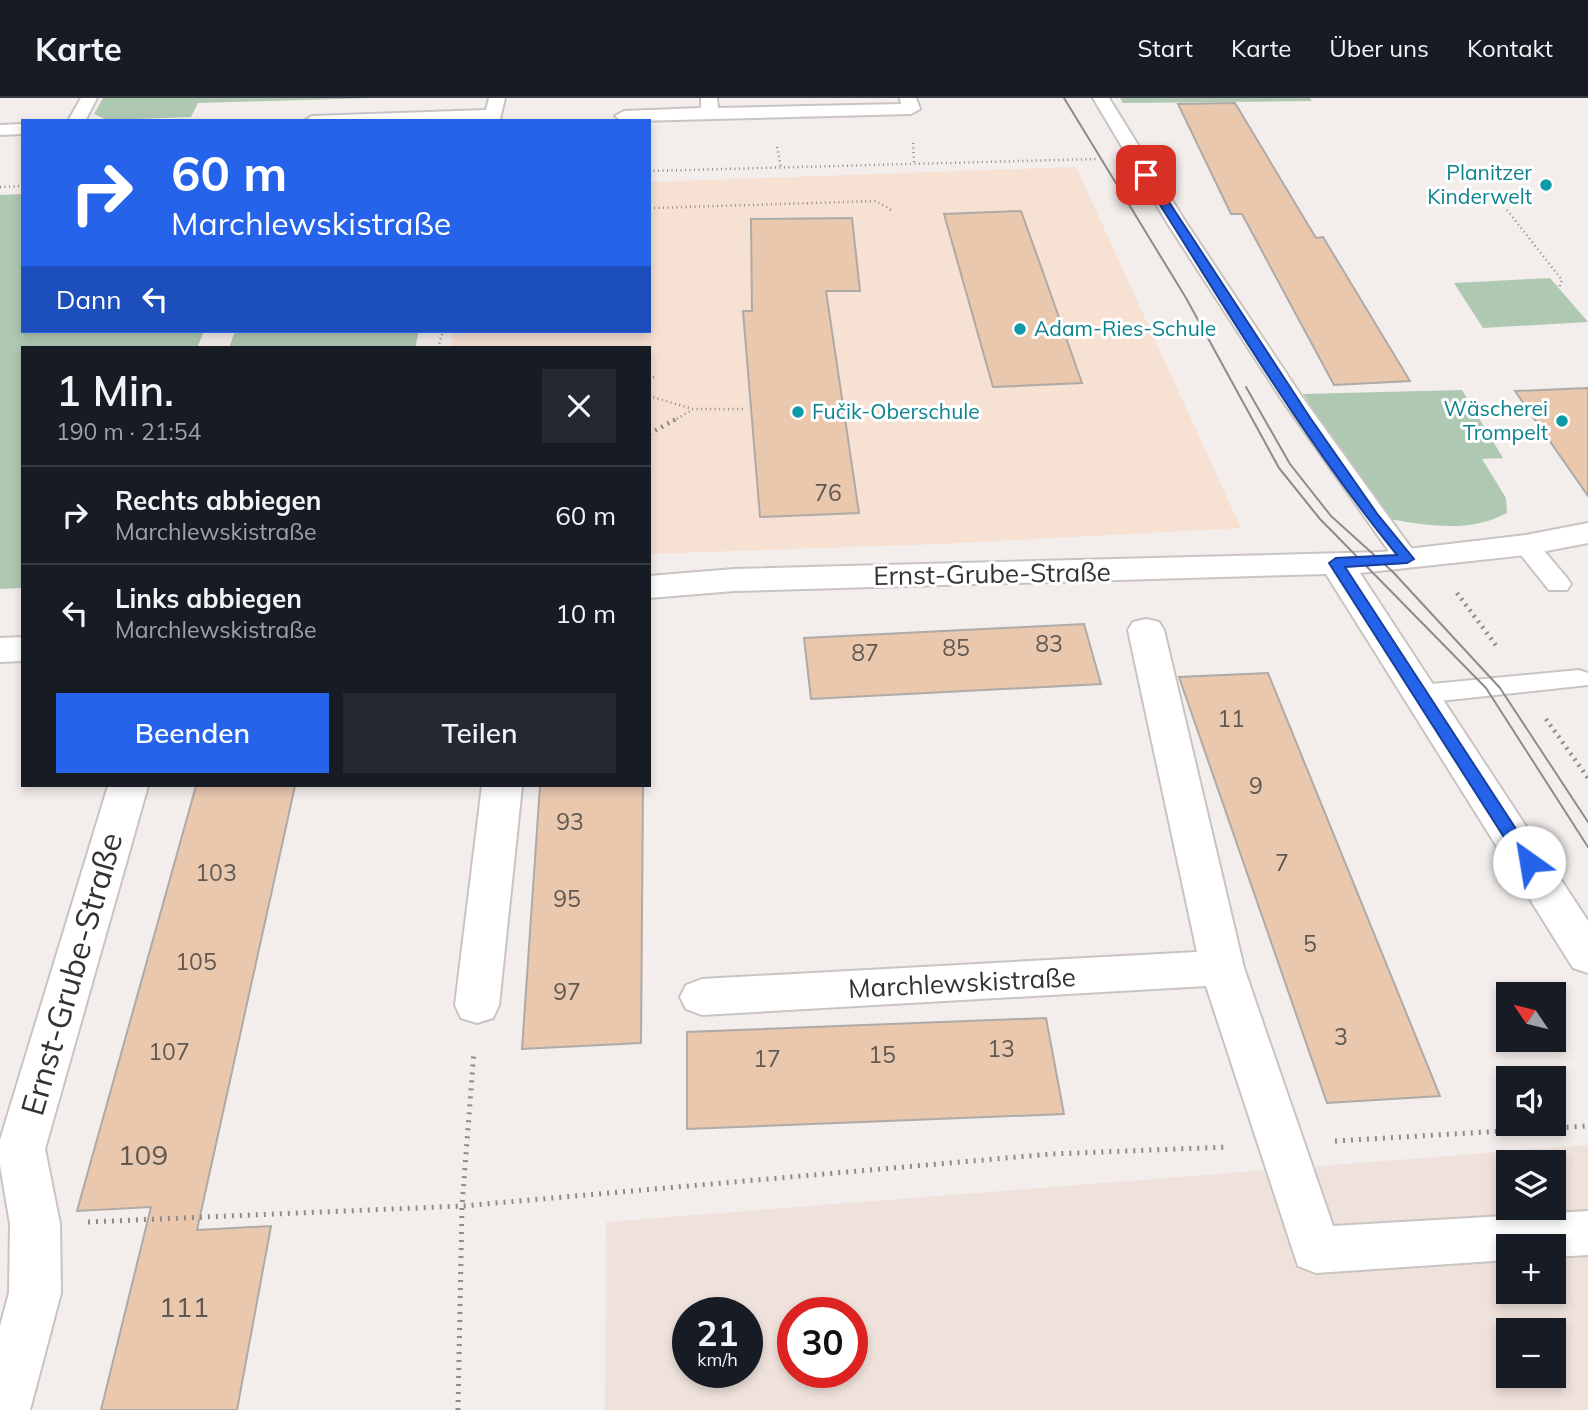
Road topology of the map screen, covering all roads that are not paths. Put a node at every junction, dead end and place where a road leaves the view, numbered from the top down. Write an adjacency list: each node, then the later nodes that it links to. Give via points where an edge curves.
1 (89, 98): 7 (lane)
2 (497, 98): 8 (lane, via 494,115)
3 (908, 98): 5 (lane, via 911,109)
4 (1101, 98): 13 (lane, via 1305,419)
5 (709, 106): 6 (lane)
6 (624, 116)
7 (77, 119)
8 (373, 119)
9 (21, 129): 10 (lane)
10 (0, 130)
11 (1588, 533): 12 (street)
12 (1526, 545): 13 (street); 15 (lane)
13 (1407, 559): 14 (street)
14 (1336, 563): 16 (street, Ernst-Grube-Straße, via 734,580); 21 (street)
15 (1558, 584)
16 (651, 587)
17 (1146, 630): 25 (street)
18 (21, 649): 19 (street)
19 (0, 650)
20 (1579, 679): 21 (lane)
21 (1421, 694): 24 (street)
22 (128, 787): 29 (street, Ernst-Grube-Straße, via 21,1149 35,1224 35,1293)
23 (502, 787): 27 (street)
24 (1588, 956)
25 (1222, 968): 26 (street, Marchlewskistraße); 28 (street, via 1316,1250)
26 (702, 997)
27 (477, 1005)
28 (1588, 1233)
29 (3, 1410)

